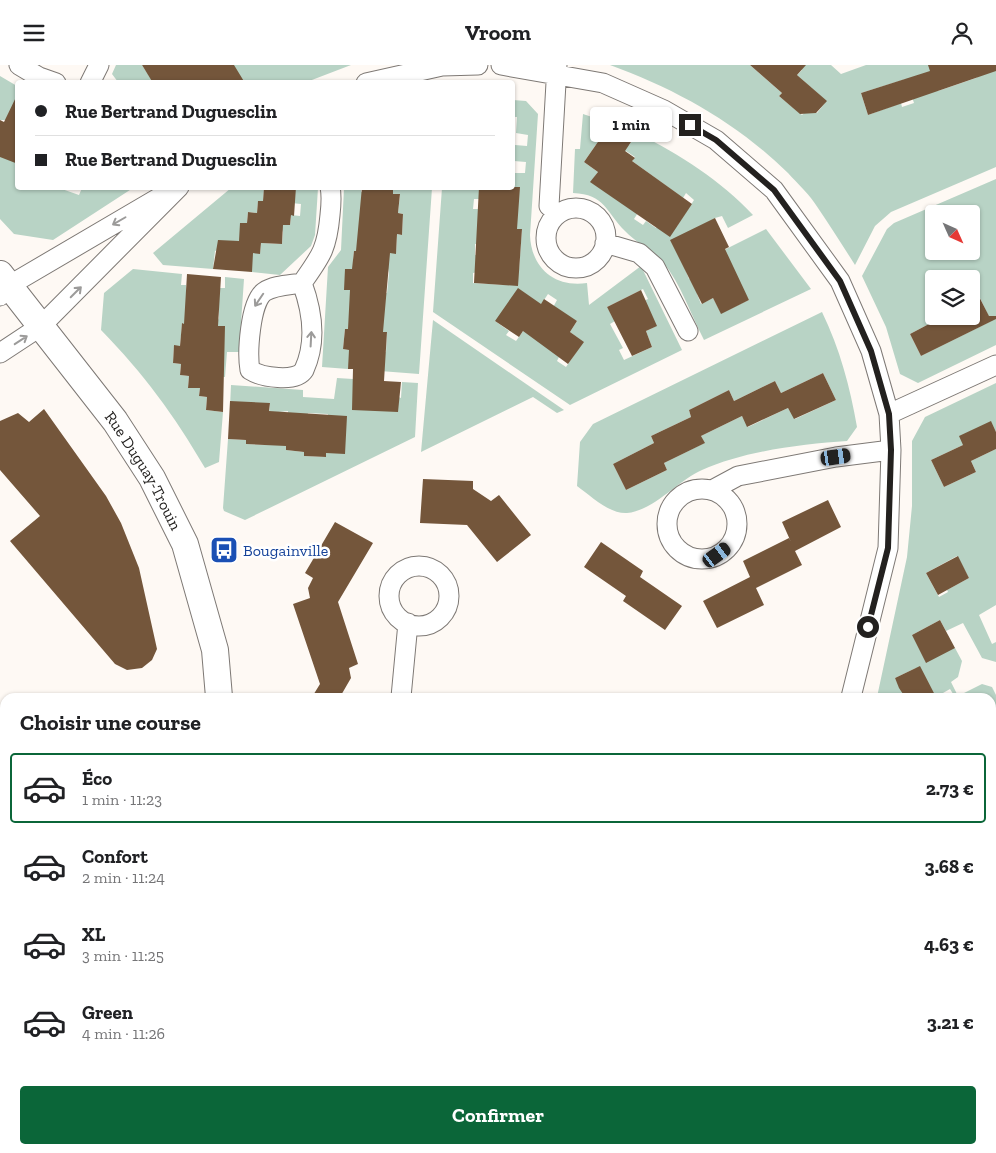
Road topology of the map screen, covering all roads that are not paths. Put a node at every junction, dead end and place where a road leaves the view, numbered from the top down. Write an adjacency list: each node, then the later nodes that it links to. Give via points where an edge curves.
1 (19, 65): 6 (street)
2 (99, 65): 7 (street)
3 (478, 65): 8 (street, via 442,66)
4 (501, 65): 5 (street)
5 (556, 69): 12 (street, via 548,206); 20 (street, via 603,83 664,109 716,140 774,190 840,281 871,351)
6 (48, 80)
7 (92, 80)
8 (379, 80)
9 (173, 190): 15 (street, one-way to 15)
10 (175, 190): 16 (street, one-way to 10)
11 (330, 190): 14 (street, via 325,248)
12 (558, 214): 13 (street, via 576,208 593,213 604,228); 13 (street, via 551,221 546,241 549,251 564,265 574,268 594,262)
13 (605, 243): 17 (street, via 639,253 655,267)
14 (302, 283): 14 (street, one-way to 14, via 265,292 254,306 248,359 250,370 257,375 294,377 304,370 311,343 311,307)
15 (3, 285): 16 (main road, Rue Duguay-Trouin)
16 (41, 326): 18 (street, one-way to 16); 24 (main road, Rue Duguay-Trouin, via 115,421 152,478 185,544 214,651)
17 (688, 331)
18 (0, 353)
19 (996, 365): 20 (street)
20 (889, 414): 21 (street)
21 (891, 450): 22 (street, via 738,476); 26 (street, via 888,548)
22 (712, 490)
23 (408, 623): 25 (street)
24 (219, 693)
25 (401, 693)
26 (852, 693)

